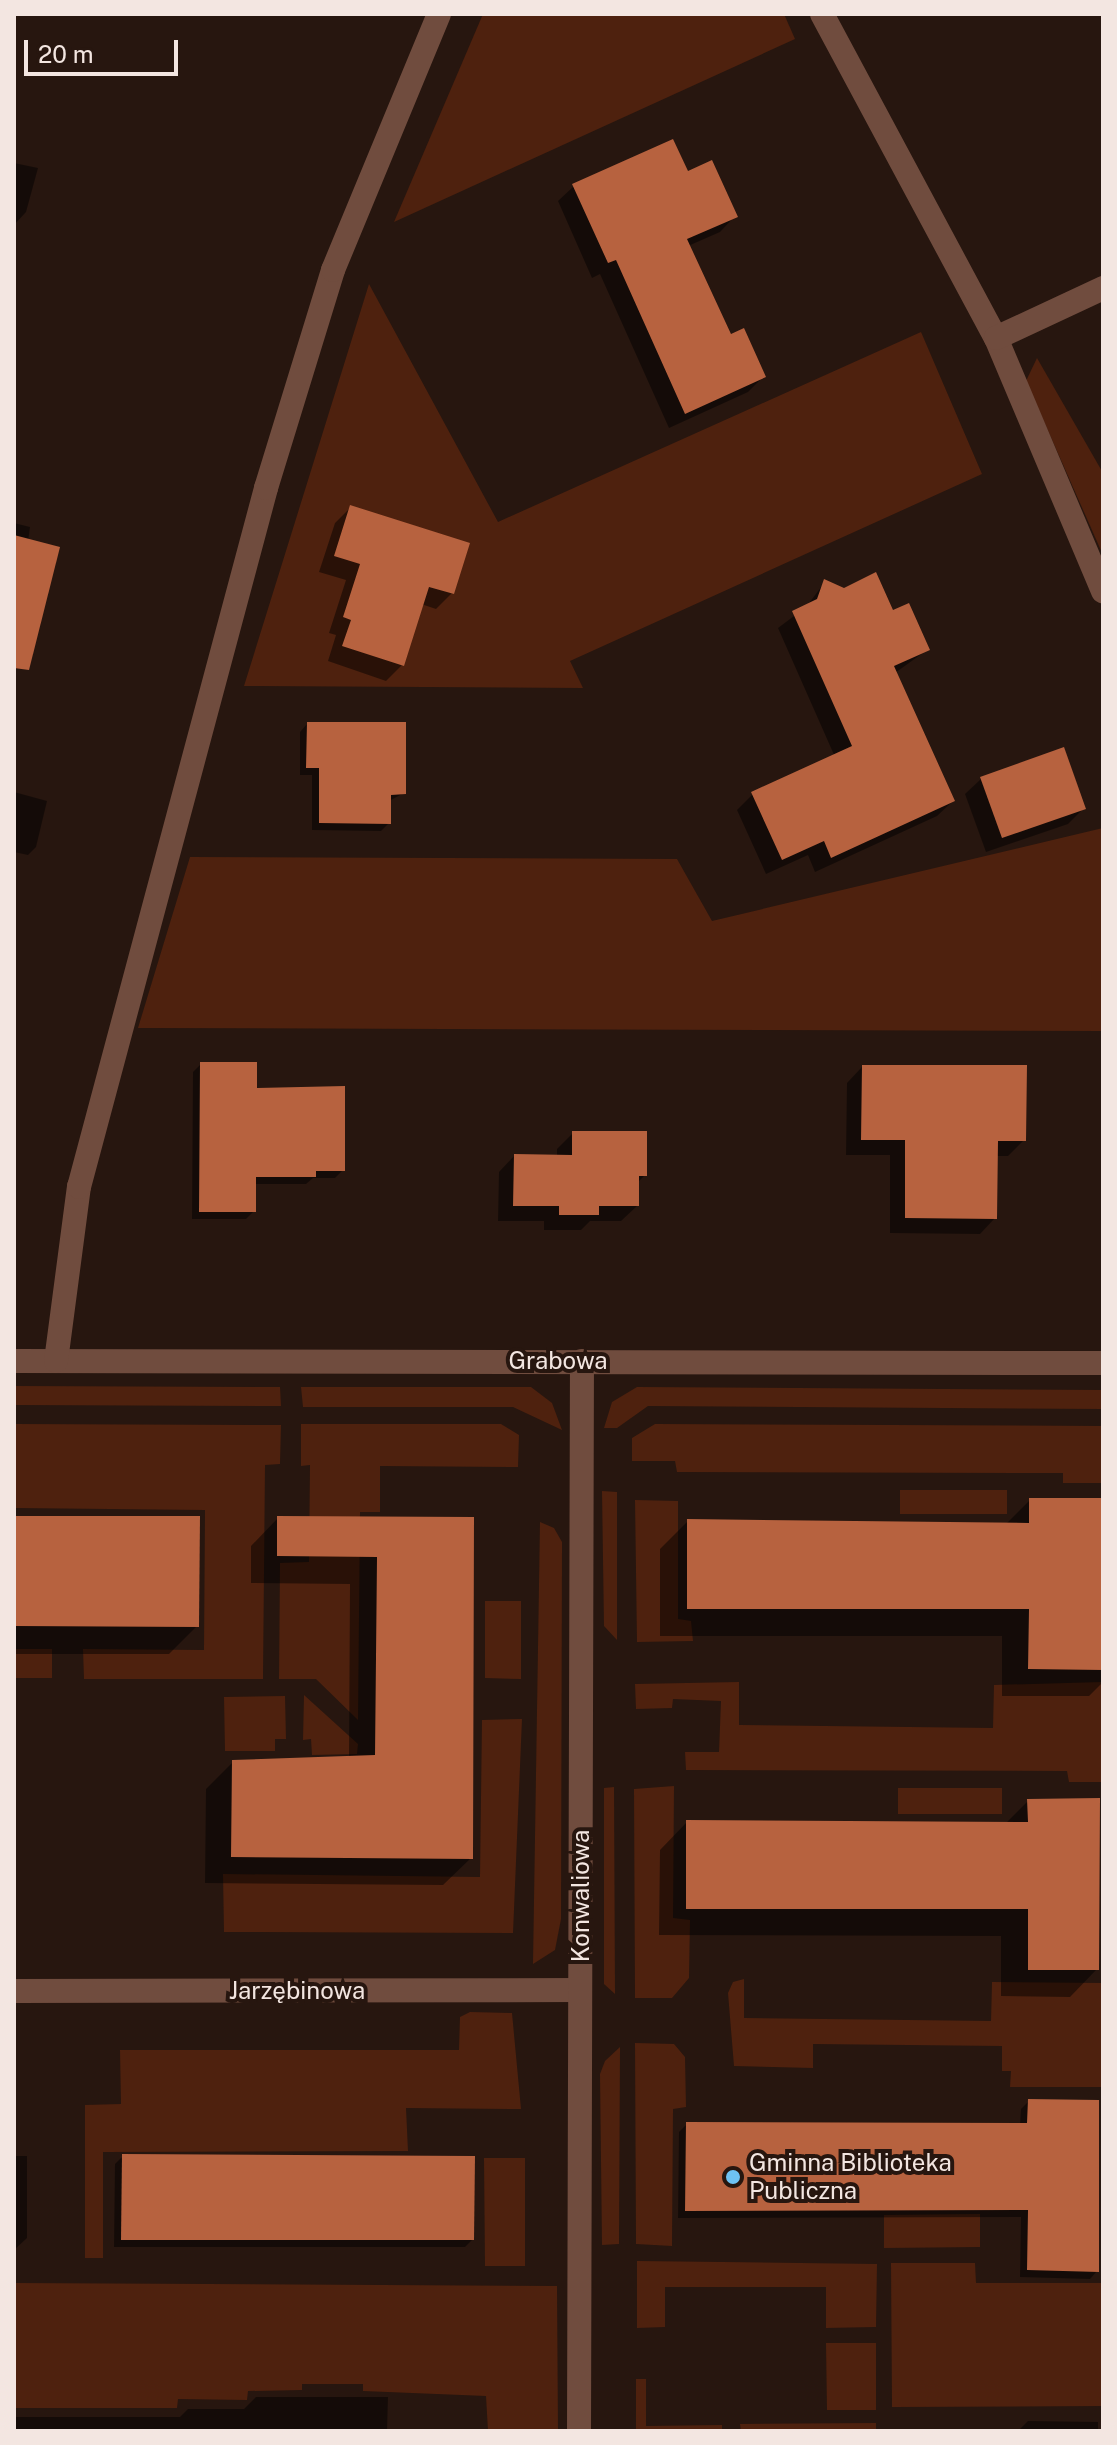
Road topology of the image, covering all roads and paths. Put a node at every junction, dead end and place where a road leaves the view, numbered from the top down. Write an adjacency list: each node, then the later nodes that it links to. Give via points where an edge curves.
1 (439, 14): 7 (street, via 333,270 266,488 79,1187)
2 (822, 14): 4 (street)
3 (1103, 288): 4 (street)
4 (996, 338): 5 (street)
5 (1103, 591)
6 (14, 1361): 7 (street, Grabowa)
7 (56, 1361): 8 (street, Grabowa)
8 (582, 1361): 9 (street, Grabowa); 10 (street, Konwaliowa)
9 (1103, 1363)
10 (580, 1990): 11 (street, Jarzębinowa); 12 (street, Konwaliowa)
11 (14, 1991)
12 (579, 2431)

